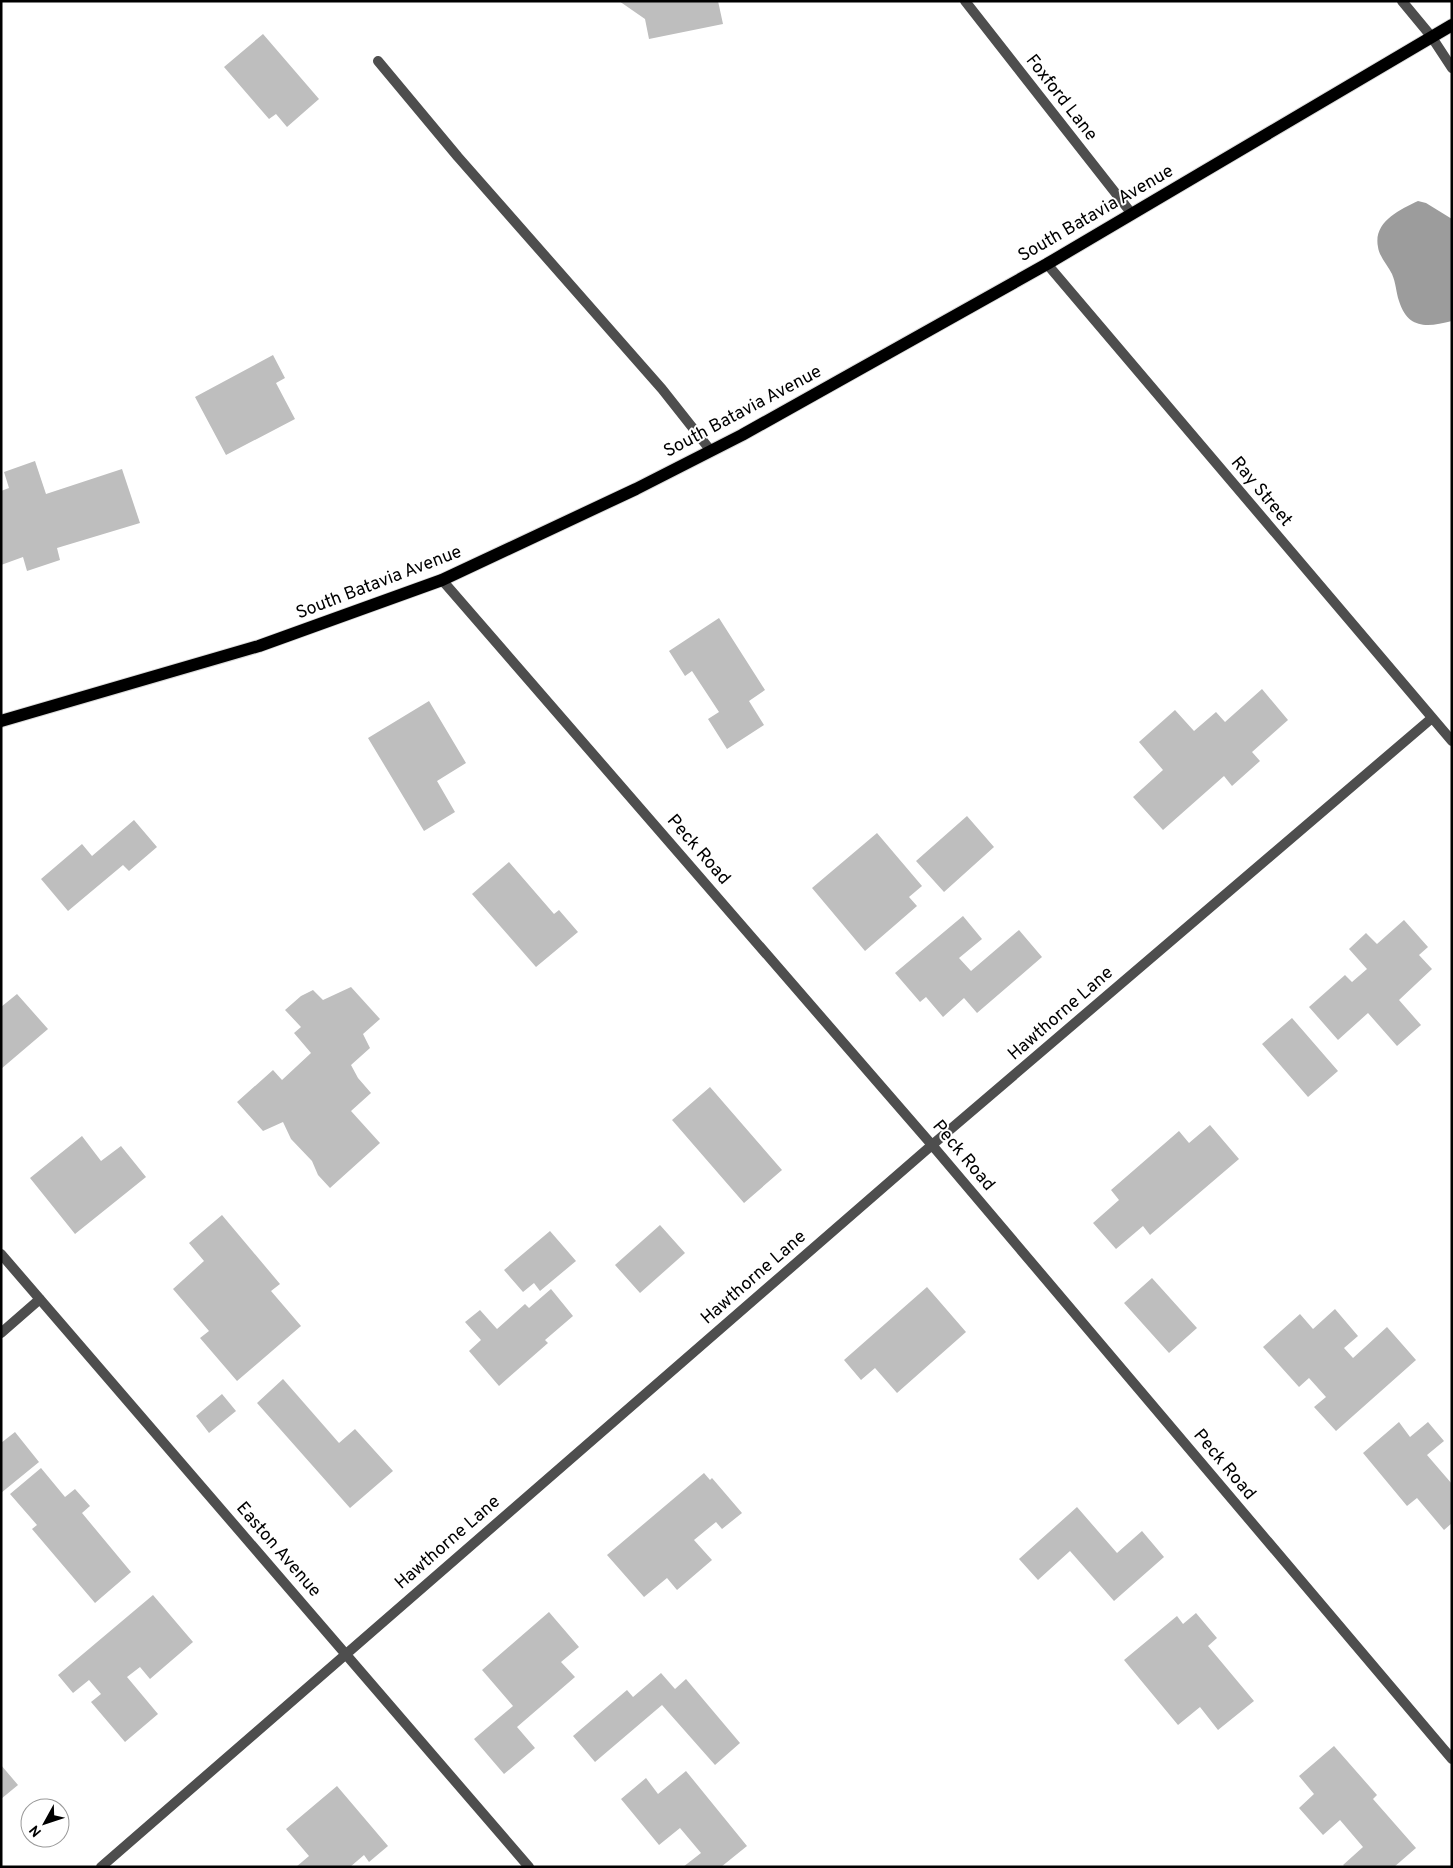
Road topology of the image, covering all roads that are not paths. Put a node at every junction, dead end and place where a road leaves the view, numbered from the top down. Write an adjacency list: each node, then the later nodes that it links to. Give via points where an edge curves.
1 (965, 1): 7 (street, Foxford Lane)
2 (1402, 1): 4 (street)
3 (1452, 24): 4 (main road, South Batavia Avenue)
4 (1431, 36): 6 (street); 7 (main road, South Batavia Avenue)
5 (378, 61): 9 (street, via 662,389)
6 (1452, 68)
7 (1132, 214): 8 (main road, South Batavia Avenue)
8 (1047, 264): 9 (main road, South Batavia Avenue); 11 (street, Ray Street)
9 (711, 451): 10 (main road, South Batavia Avenue)
10 (442, 580): 12 (main road, South Batavia Avenue, via 259,646); 14 (street, Peck Road)
11 (1432, 718): 13 (street, Ray Street); 14 (street, Hawthorne Lane)
12 (1, 721)
13 (1452, 741)
14 (932, 1145): 18 (street, Hawthorne Lane); 19 (street, Peck Road)
15 (1, 1254): 16 (street, Easton Avenue)
16 (40, 1299): 17 (street); 18 (street, Easton Avenue)
17 (1, 1333)
18 (345, 1653): 20 (street, Hawthorne Lane); 21 (street, Easton Avenue)
19 (1452, 1759)
20 (101, 1867)
21 (529, 1867)

